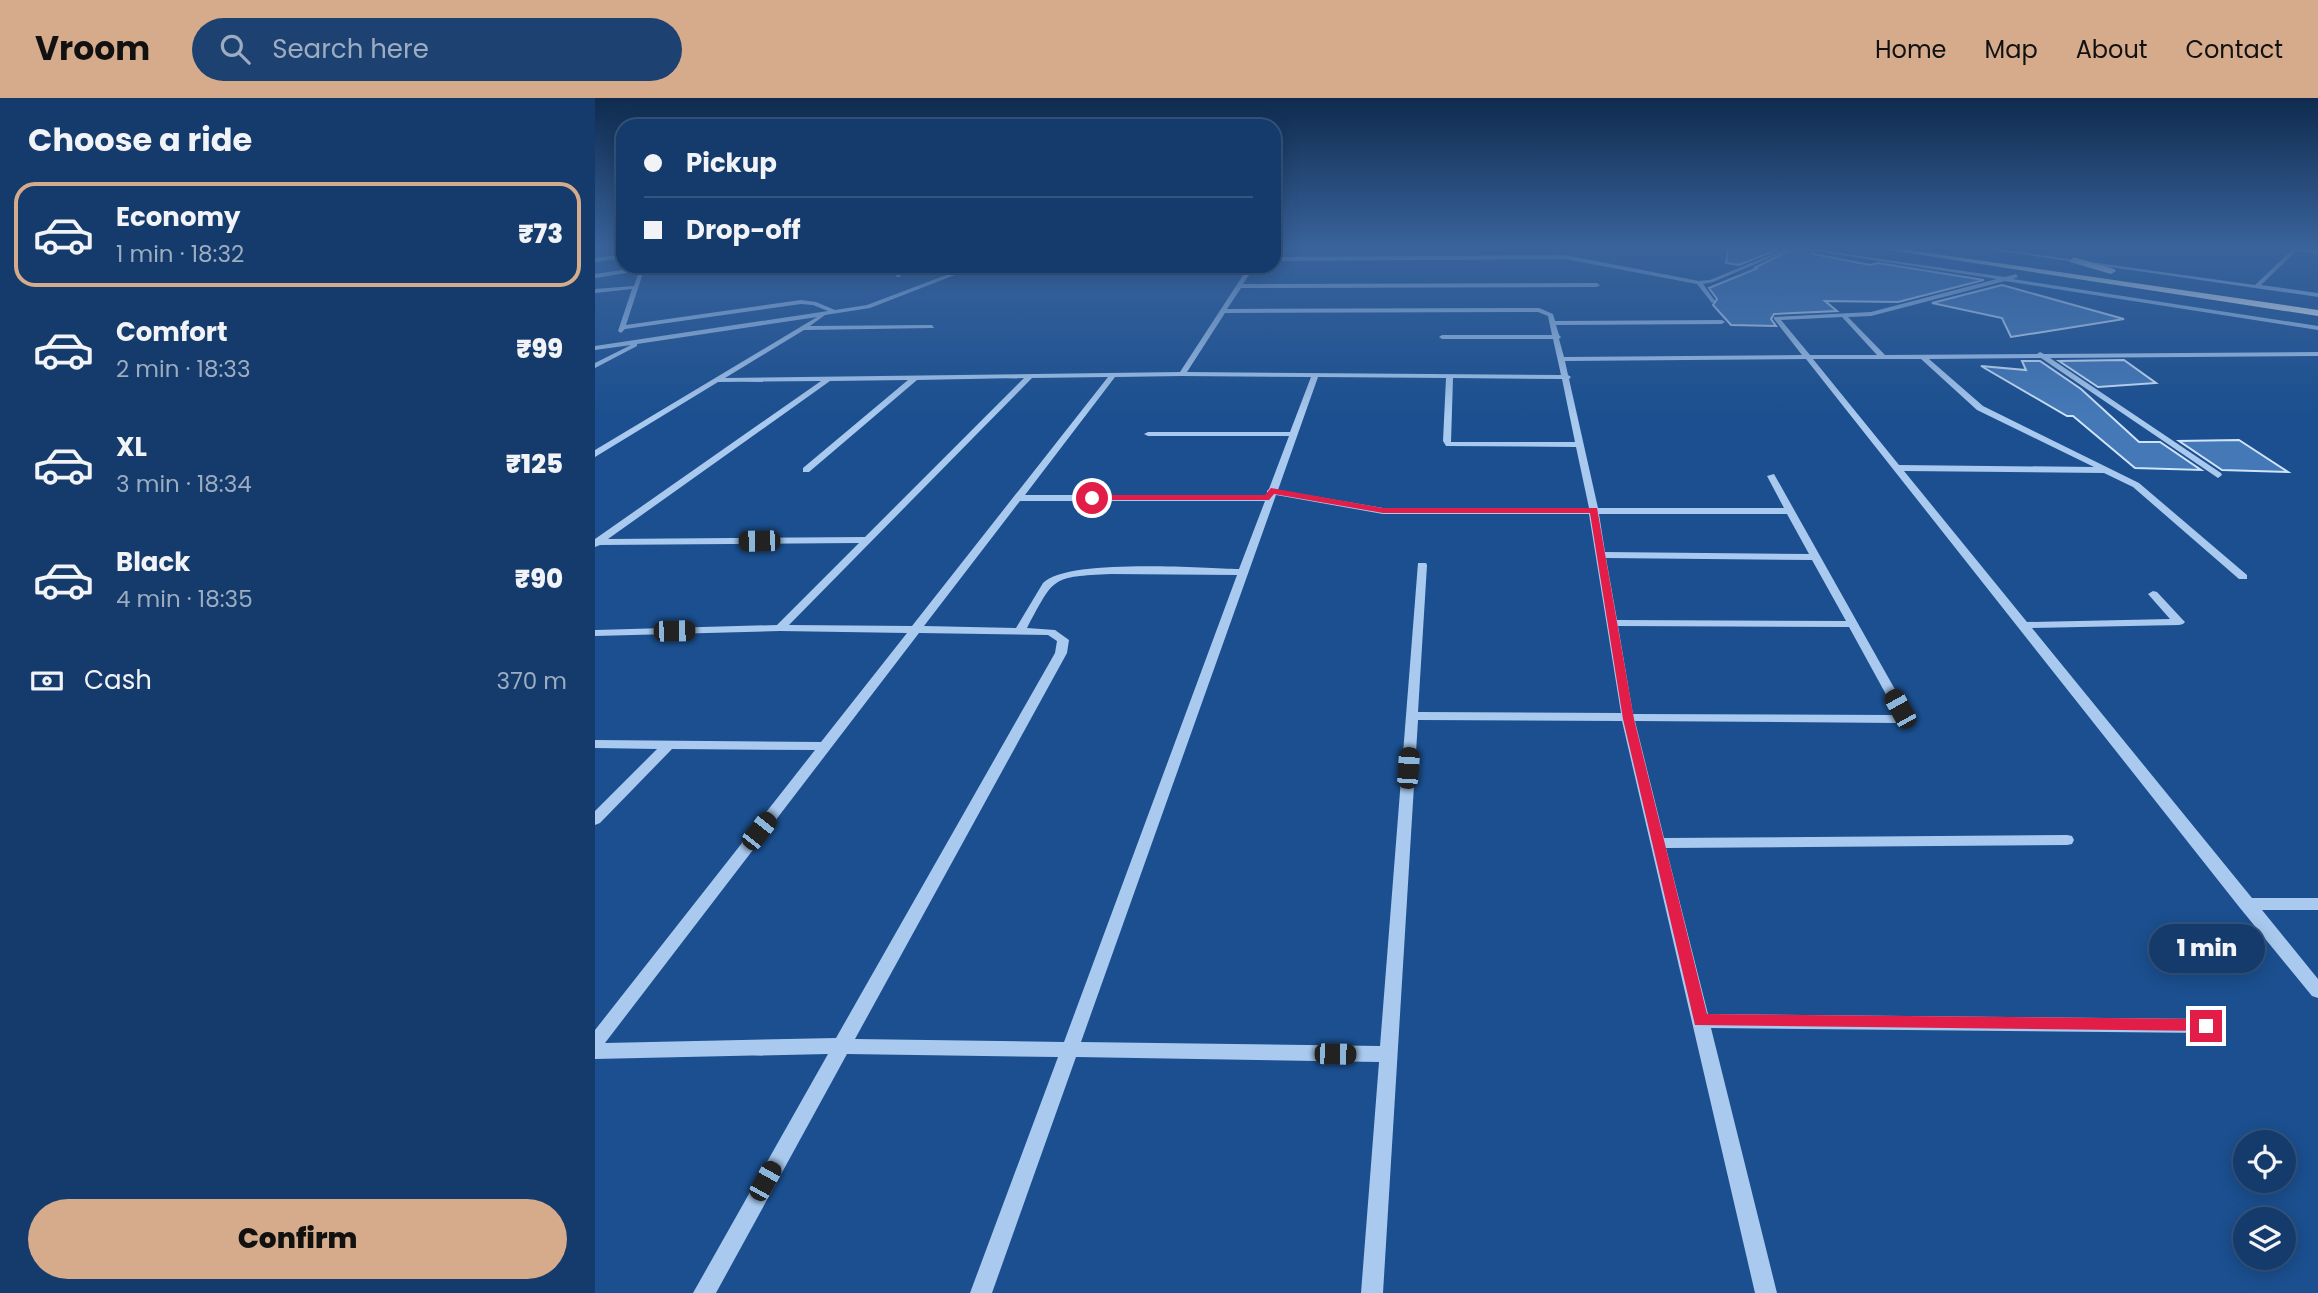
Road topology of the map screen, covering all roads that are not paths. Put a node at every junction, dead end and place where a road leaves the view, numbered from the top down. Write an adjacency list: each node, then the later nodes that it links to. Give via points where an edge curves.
1 (630, 305): 22 (street)
2 (781, 305): 22 (street)
3 (817, 305): 16 (street)
4 (874, 305): 12 (street)
5 (1227, 305): 15 (street)
6 (1388, 305): 13 (street)
7 (1463, 305): 14 (street)
8 (1908, 305): 18 (street)
9 (2176, 305): 21 (street)
10 (2194, 305): 21 (street)
11 (2263, 305): 17 (highway)
12 (868, 307): 16 (street); 25 (street)
13 (1387, 310): 14 (street); 15 (street)
14 (1463, 310): 20 (street, via 1544,310)
15 (1223, 311): 38 (street)
16 (831, 312): 24 (street); 28 (street)
17 (2318, 313)
18 (1844, 316): 34 (street, via 1776,318); 35 (street)
19 (1722, 322): 20 (street)
20 (1553, 323): 27 (street)
21 (2318, 325)
22 (623, 327): 29 (street)
23 (932, 327): 25 (street)
24 (802, 328): 25 (street); 46 (street)
25 (842, 328)
26 (1441, 337): 27 (street)
27 (1557, 337): 36 (street)
28 (646, 340): 29 (street); 37 (street)
29 (613, 345): 30 (street)
30 (595, 348)
31 (2040, 354): 32 (street); 33 (street); 54 (street)
32 (2318, 354)
33 (1922, 356): 35 (street); 53 (street, via 1980,408)
34 (1805, 357): 35 (street); 36 (street); 51 (street)
35 (1883, 357)
36 (1563, 359): 45 (street)
37 (595, 366)
38 (1182, 374): 39 (street); 40 (street)
39 (1113, 375): 42 (street); 57 (street)
40 (1315, 375): 43 (street); 48 (street)
41 (916, 376): 42 (street); 44 (street); 52 (street)
42 (1030, 376): 60 (street)
43 (1450, 376): 45 (street); 49 (street, via 1448,444)
44 (831, 377): 46 (street); 61 (street)
45 (1567, 377): 49 (street)
46 (717, 380): 50 (street)
47 (1147, 434): 48 (street)
48 (1292, 434): 56 (street)
49 (1581, 445): 58 (street)
50 (595, 454)
51 (1895, 468): 53 (street); 70 (street)
52 (806, 470)
53 (2106, 470): 66 (street, via 2136,485)
54 (2218, 475)
55 (1771, 476): 59 (street)
56 (1270, 494): 57 (street); 58 (street, via 1383,511); 65 (street)
57 (1017, 498): 72 (street)
58 (1594, 510): 59 (street); 62 (street)
59 (1790, 511): 63 (street)
60 (867, 540): 61 (street); 71 (street)
61 (596, 543)
62 (1601, 555): 63 (street); 68 (street)
63 (1815, 557): 69 (street)
64 (1422, 565): 75 (street)
65 (1242, 572): 73 (street, via 1060,576 1049,583); 91 (street)
66 (2243, 576)
67 (2154, 594): 70 (street, via 2179,622)
68 (1612, 623): 69 (street); 76 (street)
69 (1853, 624): 76 (street, via 1900,709 1897,719)
70 (2022, 625): 83 (street)
71 (780, 628): 72 (street); 74 (street)
72 (913, 630): 73 (street); 79 (street)
73 (1020, 631): 89 (street, via 1059,635 1061,653)
74 (595, 633)
75 (1411, 716): 76 (street); 92 (street)
76 (1628, 719): 82 (street)
77 (595, 744): 78 (street)
78 (668, 745): 79 (street); 80 (street)
79 (825, 746): 88 (street)
80 (595, 820)
81 (2067, 840): 82 (street)
82 (1658, 843): 86 (street)
83 (2246, 904): 84 (street); 85 (street)
84 (2318, 904)
85 (2318, 991)
86 (1700, 1021): 87 (street); 96 (street)
87 (2206, 1026)
88 (595, 1043)
89 (840, 1046): 90 (street); 91 (street); 93 (street)
90 (595, 1051)
91 (1071, 1051): 92 (street); 94 (street)
92 (1388, 1054): 95 (street)
93 (703, 1293)
94 (981, 1293)
95 (1372, 1293)
96 (1766, 1293)

